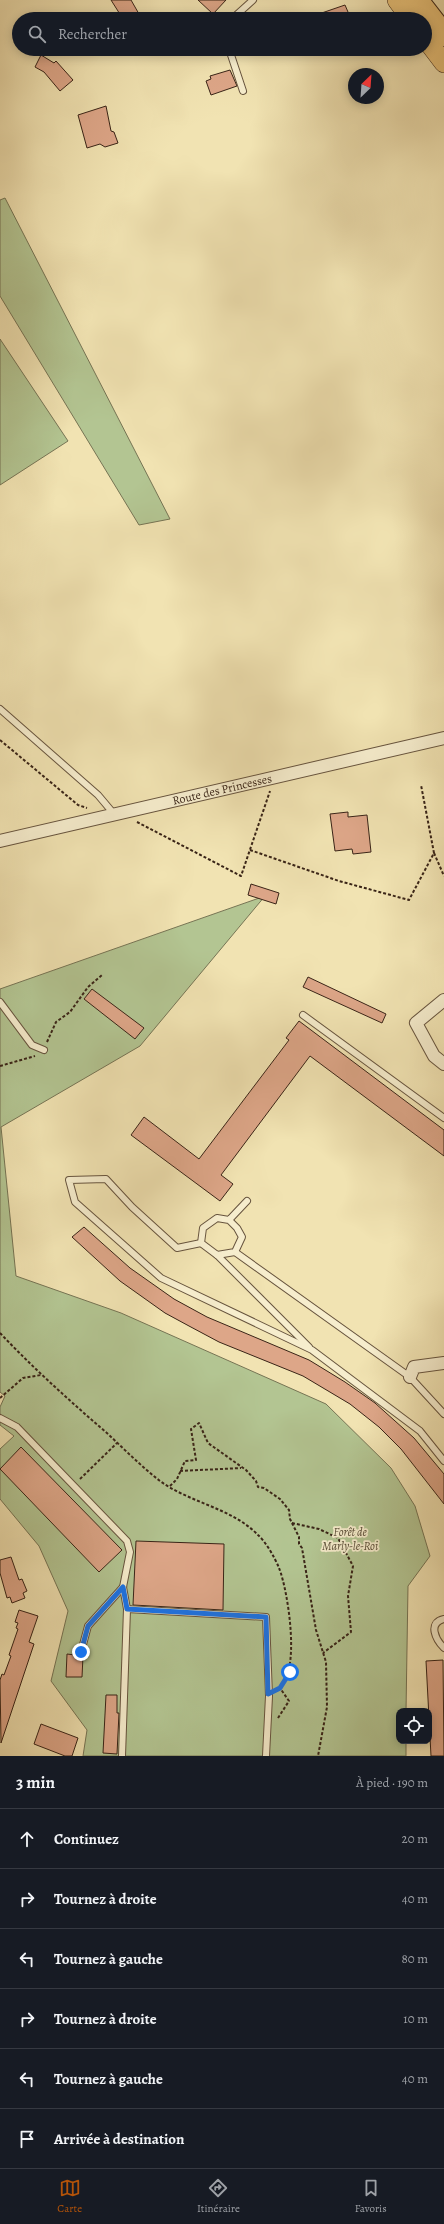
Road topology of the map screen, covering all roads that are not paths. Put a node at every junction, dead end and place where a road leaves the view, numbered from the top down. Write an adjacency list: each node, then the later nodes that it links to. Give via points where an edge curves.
1 (254, 0): 6 (lane)
2 (397, 0): 7 (main road)
3 (408, 0): 8 (highway)
4 (417, 0): 9 (highway)
5 (429, 0): 11 (main road)
6 (240, 12)
7 (406, 12)
8 (418, 12)
9 (426, 12)
10 (432, 19): 13 (highway)
11 (444, 20)
12 (432, 30): 14 (highway)
13 (444, 35)
14 (444, 46)
15 (432, 47): 17 (main road)
16 (231, 56): 18 (lane)
17 (444, 63)
18 (243, 91)
19 (0, 709): 21 (lane, via 98,795)
20 (444, 738): 21 (street, Route des Princesses)
21 (113, 814): 22 (street, Route des Princesses)
22 (0, 841)
23 (444, 1000): 27 (street, via 416,1023 434,1056)
24 (0, 1002): 26 (lane, via 32,1045)
25 (303, 1015): 28 (lane)
26 (44, 1050)
27 (444, 1064)
28 (444, 1118)
29 (247, 1201): 30 (lane)
30 (230, 1220): 31 (lane, via 217,1218 203,1228); 32 (lane, via 242,1237)
31 (201, 1243): 33 (lane); 34 (lane, via 177,1248 132,1207 106,1178 69,1180 75,1202 161,1278)
32 (235, 1252): 33 (lane); 36 (lane)
33 (217, 1255): 34 (lane)
34 (312, 1350): 39 (lane, via 420,1430)
35 (444, 1362): 36 (street, via 414,1367)
36 (410, 1377): 37 (lane)
37 (444, 1414)
38 (0, 1418): 40 (lane, via 17,1427 127,1541 130,1552)
39 (444, 1461)
40 (123, 1587): 41 (lane); 44 (lane, via 88,1626)
41 (127, 1609): 45 (lane); 46 (lane, via 266,1617)
42 (444, 1619): 43 (lane, via 436,1624 434,1629 437,1641)
43 (444, 1648)
44 (81, 1652)
45 (122, 1756)
46 (266, 1756)

